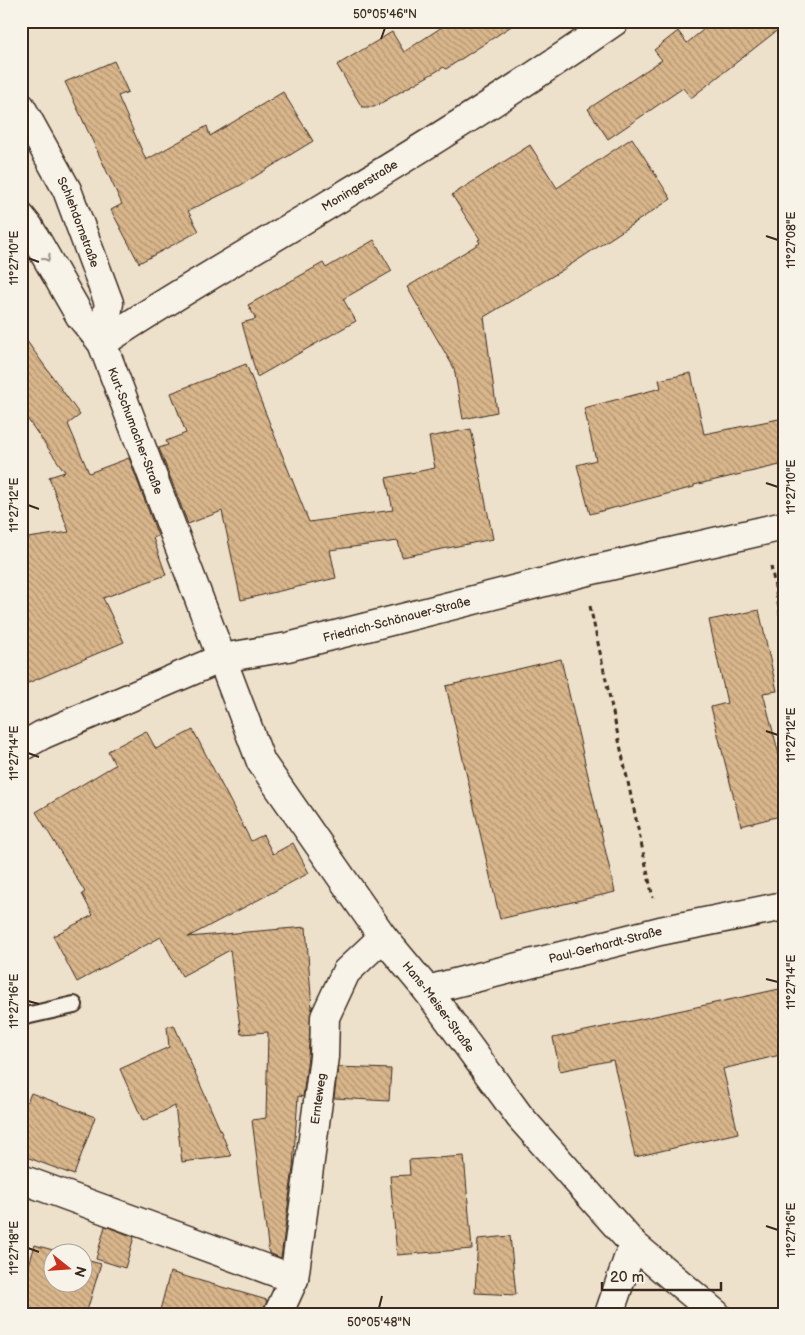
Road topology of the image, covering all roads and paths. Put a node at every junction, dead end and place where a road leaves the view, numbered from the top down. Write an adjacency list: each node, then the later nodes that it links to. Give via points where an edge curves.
1 (615, 21): 4 (street, Moningerstraße, via 538,74 341,197 173,295)
2 (21, 107): 4 (street, Schlehdornstraße, via 67,190 109,304)
3 (21, 217): 4 (street, Kurt-Schumacher-Straße, one-way to 4, via 30,227 80,316)
4 (102, 343): 8 (street, Kurt-Schumacher-Straße)
5 (774, 528): 6 (street, Friedrich-Schönauer-Straße); 7 (path)
6 (584, 572): 8 (street, Friedrich-Schönauer-Straße, via 288,647); 11 (path)
7 (784, 634)
8 (222, 658): 9 (street, Friedrich-Schönauer-Straße); 12 (street, Hans-Meiser-Straße, via 261,762)
9 (21, 747)
10 (784, 906): 11 (street, Paul-Gerhardt-Straße)
11 (660, 930): 13 (street, Paul-Gerhardt-Straße)
12 (383, 937): 13 (street, Hans-Meiser-Straße); 18 (street, Ernteweg, via 346,972 325,1016 324,1057)
13 (427, 990): 17 (street, Hans-Meiser-Straße, via 520,1117)
14 (74, 1005): 15 (lane)
15 (21, 1016)
16 (21, 1179): 18 (street)
17 (633, 1244): 20 (street); 21 (street, Hans-Meiser-Straße)
18 (294, 1278): 19 (street, Ernteweg)
19 (278, 1314)
20 (609, 1314)
21 (716, 1314)

